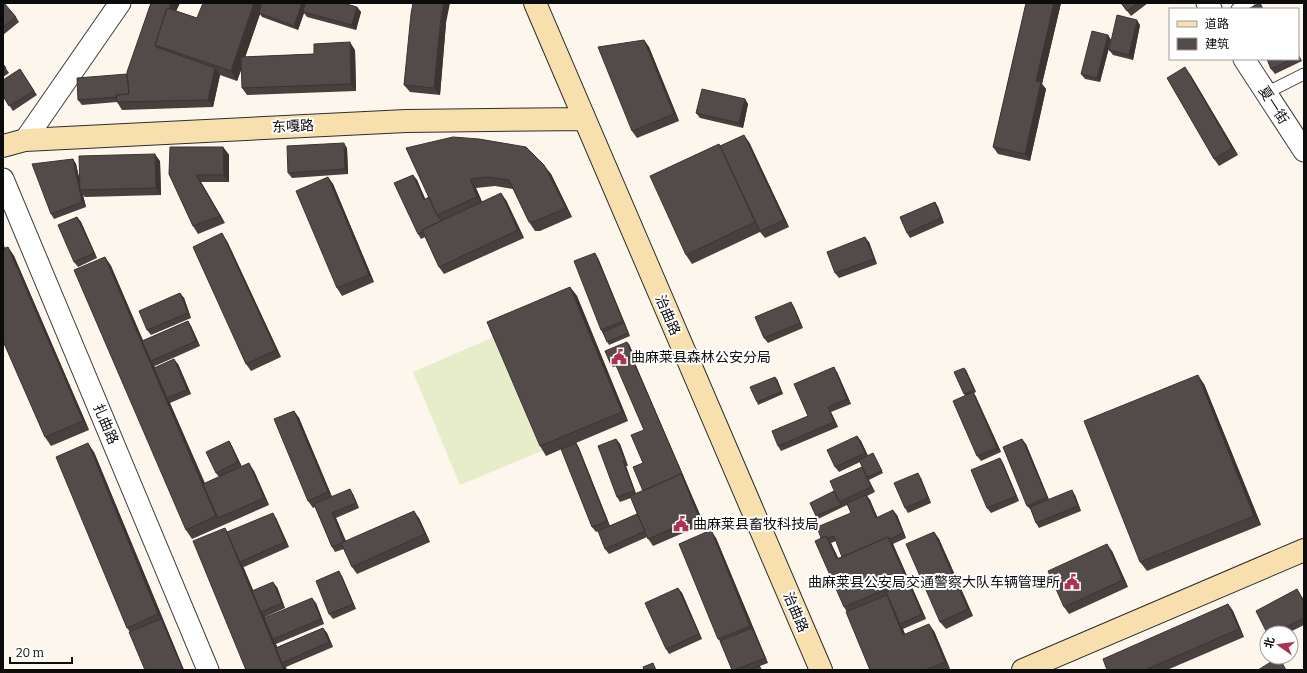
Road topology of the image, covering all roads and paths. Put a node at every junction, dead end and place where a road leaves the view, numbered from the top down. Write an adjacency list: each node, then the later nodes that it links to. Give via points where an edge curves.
1 (120, 3): 9 (street)
2 (535, 3): 8 (street, 治曲路)
3 (1249, 3): 4 (lane)
4 (1239, 8)
5 (1245, 60): 7 (street, 夏一街)
6 (1304, 74): 7 (lane)
7 (1266, 93): 11 (street, 夏一街)
8 (584, 119): 9 (street, 东嘎路, via 406,120); 15 (street, 治曲路)
9 (25, 140): 10 (street, 东嘎路)
10 (3, 146)
11 (1304, 151)
12 (3, 179): 14 (street, 扎曲路)
13 (1304, 550): 16 (street)
14 (208, 670)
15 (821, 670)
16 (1023, 670)

